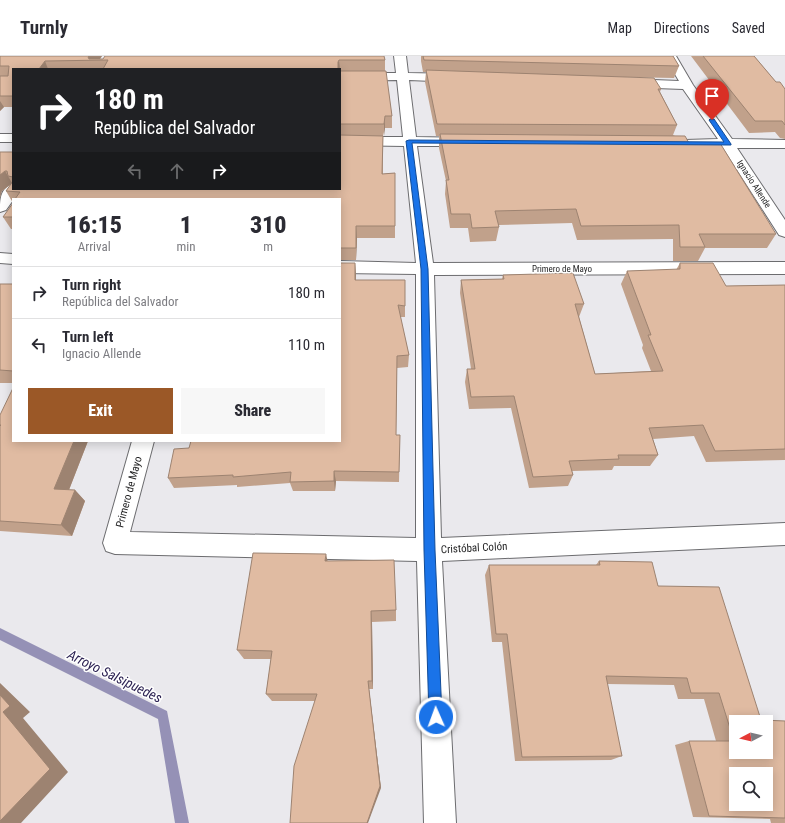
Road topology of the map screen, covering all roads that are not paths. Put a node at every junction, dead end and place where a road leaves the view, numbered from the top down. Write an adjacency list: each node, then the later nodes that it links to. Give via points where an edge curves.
1 (400, 56): 3 (street)
2 (670, 56): 7 (street, Ignacio Allende)
3 (402, 76): 4 (street); 5 (street); 11 (street)
4 (341, 77)
5 (465, 78)
6 (616, 83): 7 (street)
7 (687, 85): 14 (street, Ignacio Allende)
8 (0, 138): 9 (street)
9 (12, 138)
10 (341, 141): 11 (street)
11 (409, 141): 12 (street); 23 (street)
12 (481, 142)
13 (680, 143): 14 (street)
14 (728, 144): 15 (street); 18 (street, Ignacio Allende)
15 (785, 144)
16 (12, 189): 17 (street)
17 (0, 207)
18 (785, 232)
19 (0, 258): 20 (street)
20 (12, 259)
21 (341, 267): 23 (street, Primero de Mayo)
22 (785, 268): 23 (street, Primero de Mayo)
23 (425, 269): 27 (street)
24 (143, 442): 26 (street, Primero de Mayo)
25 (785, 534): 27 (street, Cristóbal Colón)
26 (115, 543): 27 (street, Cristóbal Colón)
27 (429, 550): 28 (street)
28 (440, 823)

